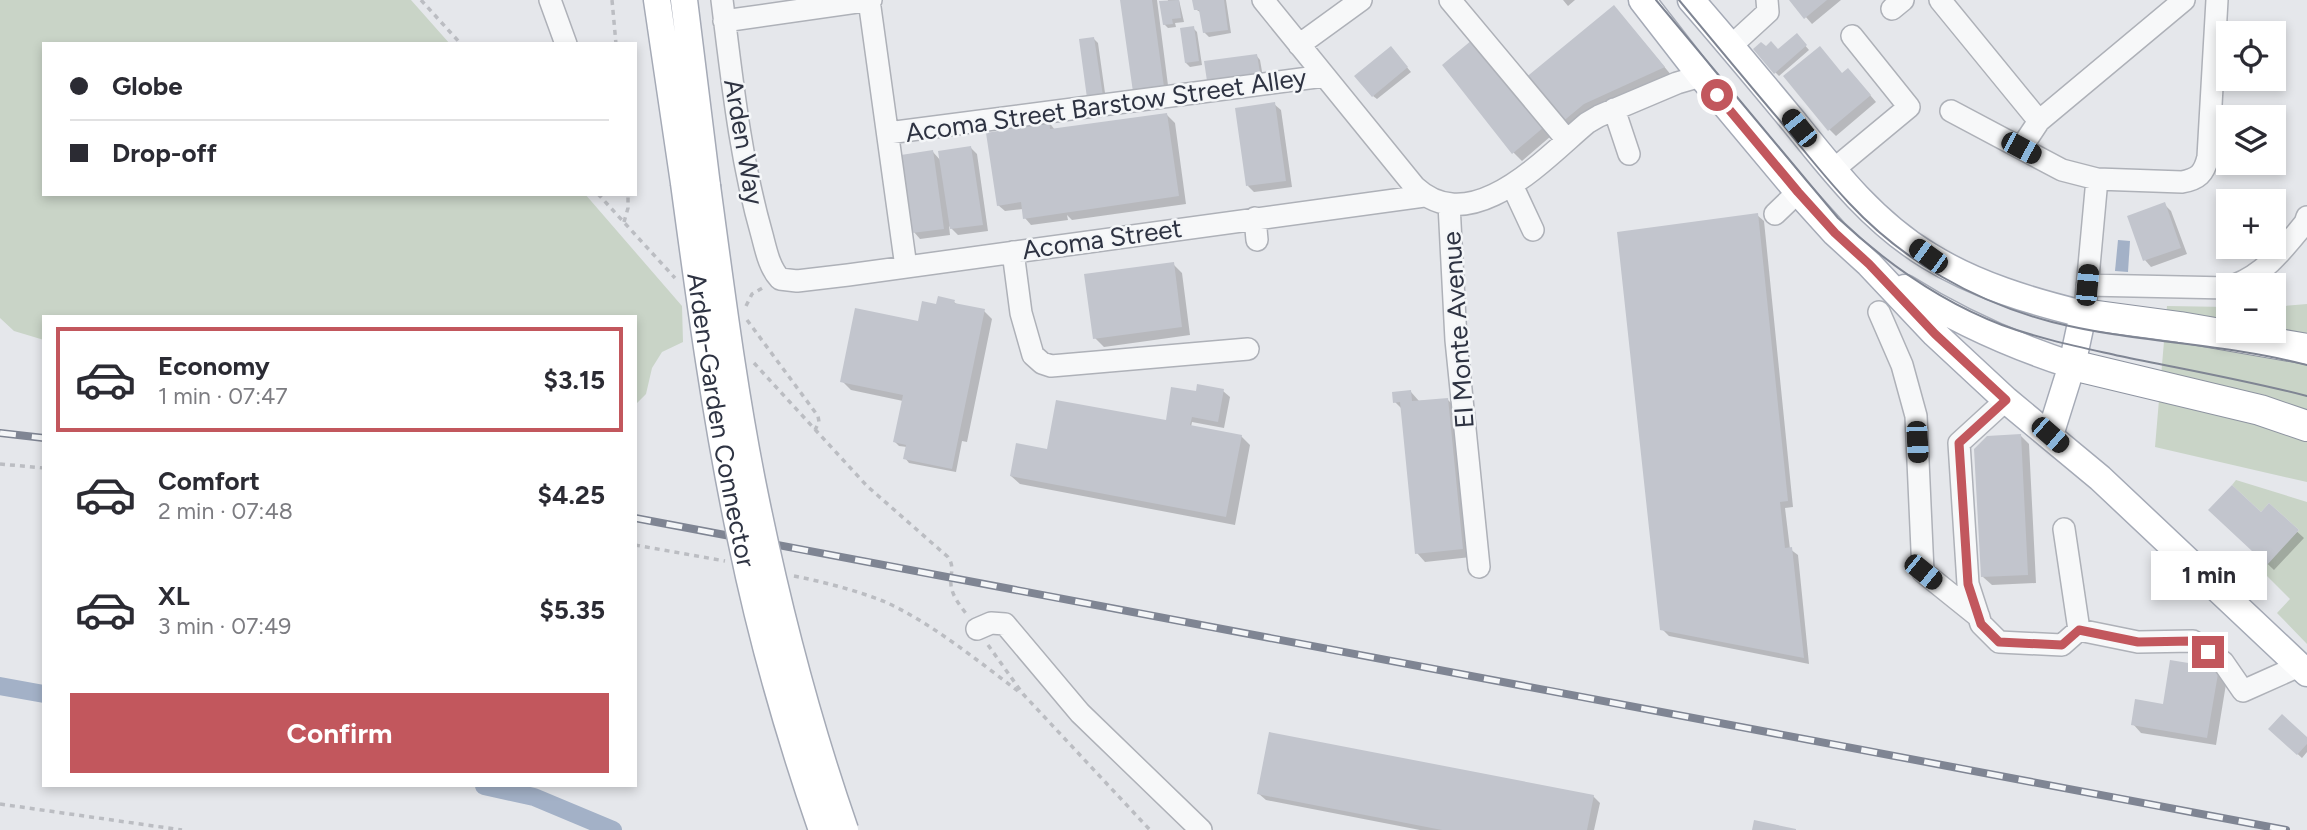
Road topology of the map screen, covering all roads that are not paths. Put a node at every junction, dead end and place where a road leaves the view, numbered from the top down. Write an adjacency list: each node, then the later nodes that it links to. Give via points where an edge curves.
1 (550, 0): 18 (street)
2 (562, 0): 18 (street)
3 (657, 0): 32 (main road, Arden-Garden Connector)
4 (684, 0): 32 (main road, Arden-Garden Connector)
5 (722, 0): 16 (street, Arden Way)
6 (870, 0): 16 (street); 26 (street)
7 (1263, 0): 19 (street, El Monte Avenue)
8 (1361, 0): 19 (street)
9 (1450, 0): 27 (street)
10 (1642, 0): 22 (main road)
11 (1691, 0): 20 (main road)
12 (1767, 0): 20 (street, via 1768,12)
13 (1940, 0): 25 (street)
14 (2184, 0): 25 (street)
15 (2217, 0): 31 (street, via 2205,170 2195,180 2182,182)
16 (724, 21): 46 (street, Arden Way, via 749,189 766,251)
17 (1852, 36): 30 (street, via 1909,107)
18 (564, 39)
19 (1299, 45): 21 (street, El Monte Avenue)
20 (1731, 46): 30 (main road)
21 (1324, 76): 26 (street, Acoma Street Barstow Street Alley); 35 (street, El Monte Avenue)
22 (1701, 76): 23 (street); 34 (main road)
23 (1614, 109): 27 (street); 29 (street)
24 (1951, 111): 28 (street)
25 (2039, 121): 28 (street)
26 (888, 134): 44 (street)
27 (1567, 140): 33 (street)
28 (2021, 148): 31 (street, via 2062,170)
29 (1629, 154)
30 (1833, 170): 50 (main road, via 1862,203 1928,256 2006,292)
31 (2096, 179): 47 (street)
32 (696, 184): 63 (main road, Arden-Garden Connector, bridge, via 720,428 741,540 778,690); 64 (main road, Arden-Garden Connector, bridge, via 757,507 792,657)
33 (1512, 185): 36 (street, via 1491,198); 40 (street)
34 (1798, 192): 37 (street); 43 (main road)
35 (1424, 195): 36 (street, El Monte Avenue); 39 (street, Acoma Street)
36 (1449, 204): 58 (street, El Monte Avenue, via 1456,340)
37 (1775, 214)
38 (2307, 217): 45 (street)
39 (1255, 218): 41 (street); 42 (street, Acoma Street)
40 (1533, 230)
41 (1257, 240)
42 (1013, 252): 44 (street, Acoma Street); 51 (street, via 1021,313 1033,355 1042,363 1051,366)
43 (1869, 264): 53 (main road, via 1943,312 2030,352); 54 (main road)
44 (906, 267): 46 (street, Acoma Street, via 810,280)
45 (2259, 273)
46 (780, 279)
47 (2087, 285): 48 (street); 50 (street)
48 (2216, 289)
49 (1879, 312): 59 (street, via 1902,365 1916,416 1923,572)
50 (2083, 314): 52 (highway); 53 (main road)
51 (1248, 349)
52 (2307, 349)
53 (2072, 365): 55 (highway, via 2260,410); 56 (main road)
54 (2006, 400): 56 (main road); 59 (street, via 1959,443 1968,584)
55 (2307, 426)
56 (2050, 435): 62 (main road)
57 (2064, 529): 61 (street)
58 (1479, 567)
59 (1979, 617): 61 (street, via 1999,642 2062,645)
60 (978, 629): 65 (street, via 1004,624 1080,713)
61 (2079, 630): 62 (street, via 2138,642 2193,641 2223,662 2243,691)
62 (2303, 670)
63 (822, 830)
64 (845, 830)
65 (1202, 830)

